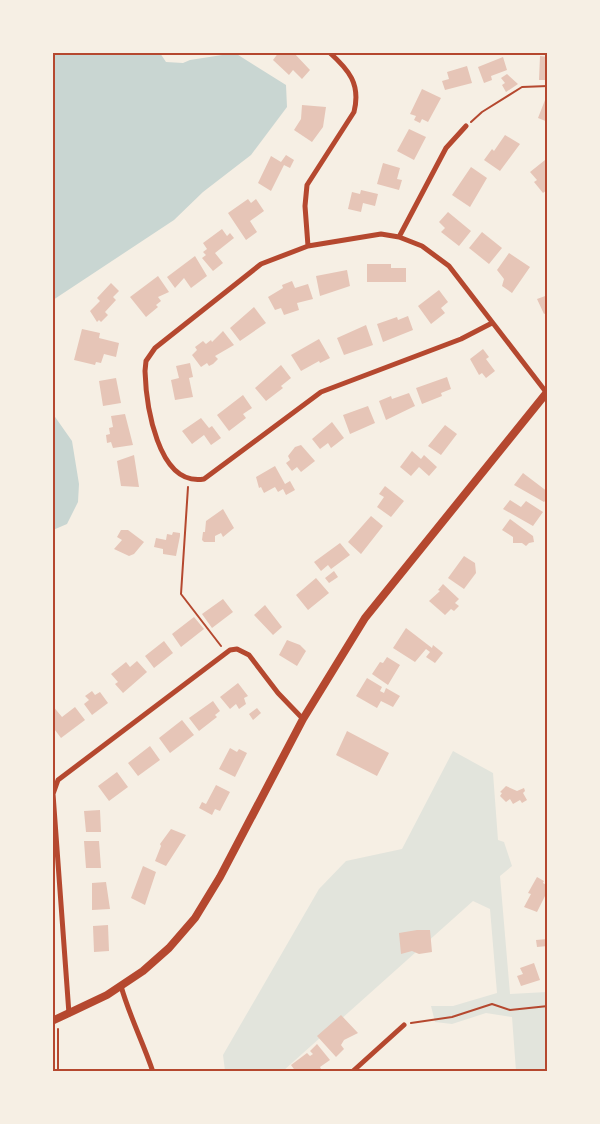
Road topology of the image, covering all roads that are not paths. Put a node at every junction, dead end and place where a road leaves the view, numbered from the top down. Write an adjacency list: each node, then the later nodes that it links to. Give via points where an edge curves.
1 (329, 52): 4 (street, via 351,75 357,100 354,112 307,185)
2 (466, 126): 3 (street, via 446,148)
3 (399, 237): 4 (street, via 382,234); 5 (street, via 422,246 449,266)
4 (308, 246): 5 (street, via 261,264 148,356 145,376 158,444 168,463 188,478 208,478 321,392 461,339)
5 (492, 323): 6 (street)
6 (547, 392): 7 (main road, via 365,618)
7 (303, 719): 8 (main road, via 233,854 195,918 169,948); 9 (street, via 249,655 237,649 226,652 60,778 54,786)
8 (121, 986): 9 (main road); 12 (street)
9 (69, 1014): 10 (main road)
10 (55, 1020)
11 (404, 1025): 13 (street)
12 (153, 1072)
13 (352, 1072)

